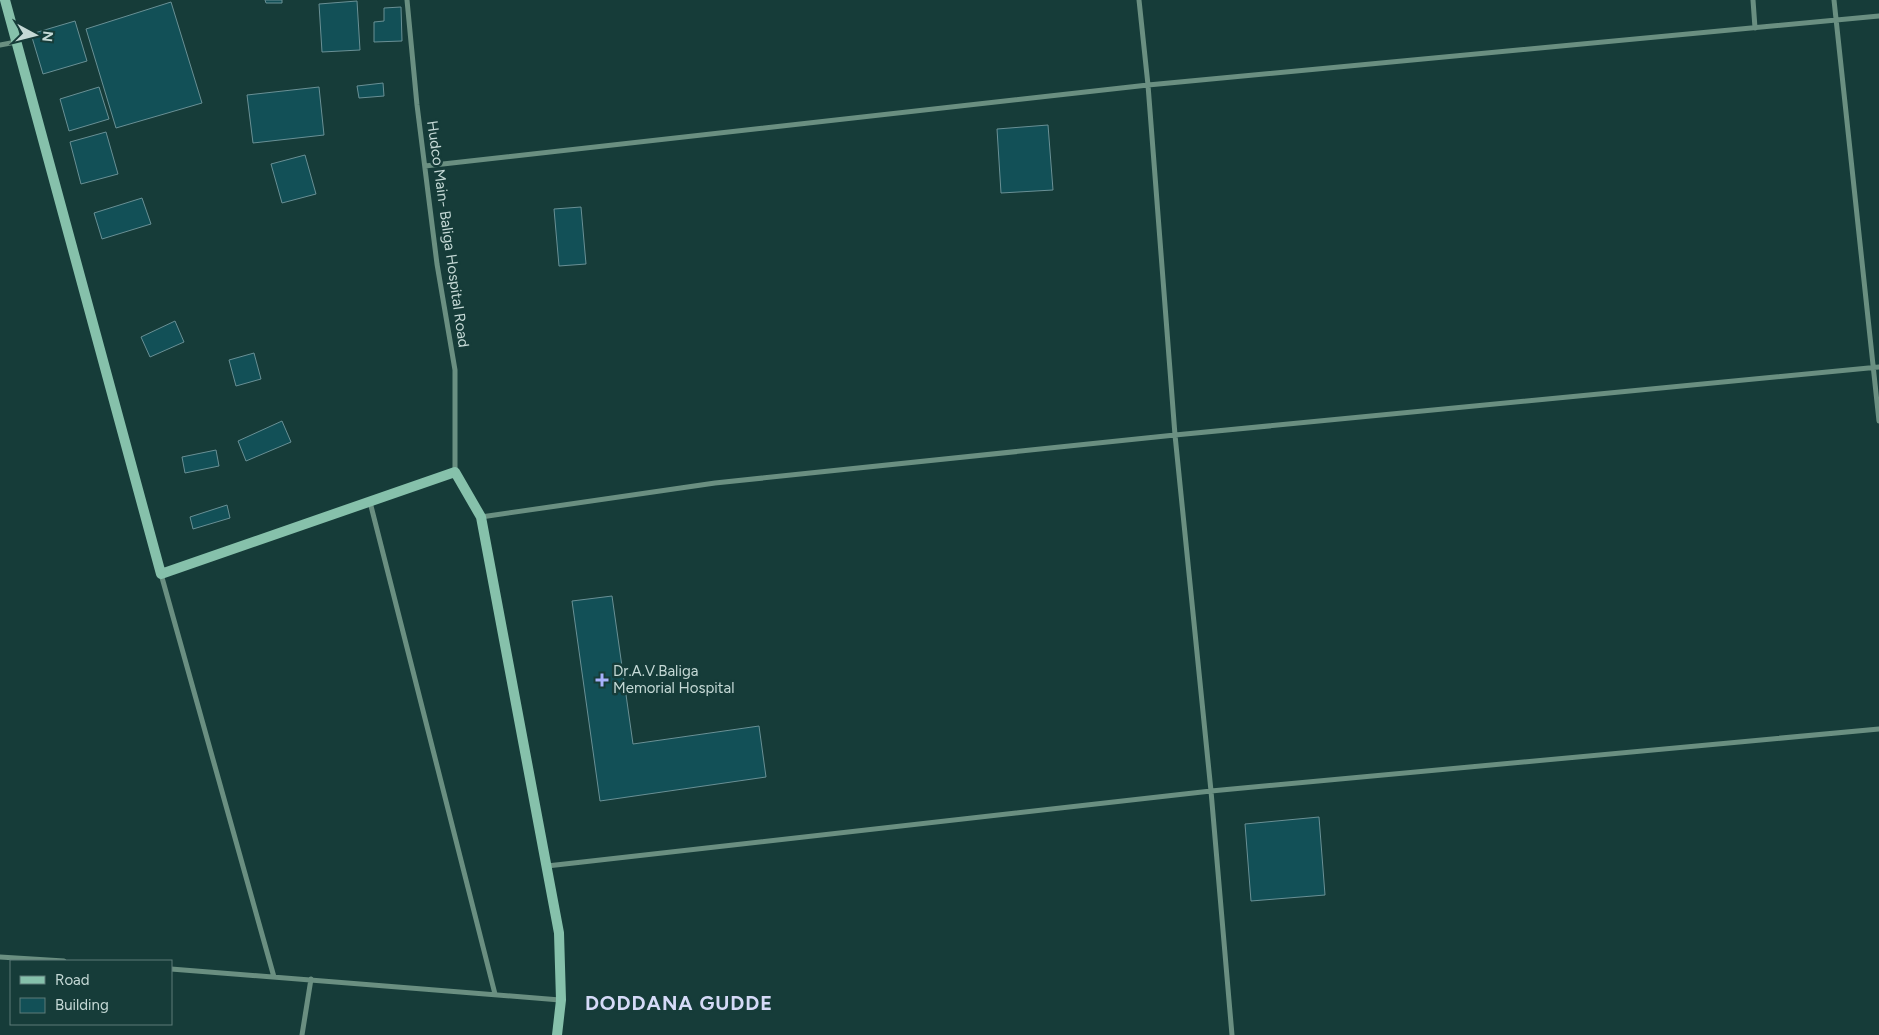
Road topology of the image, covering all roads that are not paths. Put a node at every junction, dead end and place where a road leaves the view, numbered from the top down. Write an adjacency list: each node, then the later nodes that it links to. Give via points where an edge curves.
1 (5, 0): 9 (street)
2 (407, 0): 12 (street, Hudco Main- Baliga Hospital Road)
3 (1138, 0): 11 (street)
4 (1753, 0): 8 (street)
5 (1834, 0): 7 (street)
6 (1879, 16): 7 (street)
7 (1836, 21): 8 (street); 13 (street)
8 (1755, 28): 11 (street)
9 (16, 42): 10 (street); 19 (street)
10 (0, 45)
11 (1148, 85): 12 (street); 15 (street)
12 (425, 166): 16 (street, Hudco Main- Baliga Hospital Road, via 455,370)
13 (1877, 367): 14 (street); 15 (street)
14 (1879, 421)
15 (1175, 435): 18 (street, via 715,483); 21 (street)
16 (455, 472): 17 (street); 18 (street)
17 (370, 502): 19 (street); 28 (street)
18 (481, 517): 22 (street)
19 (161, 574): 26 (street)
20 (1879, 729): 21 (street)
21 (1211, 792): 22 (street); 32 (street)
22 (547, 866): 29 (street, via 559,933)
23 (0, 956): 24 (street)
24 (51, 960)
25 (172, 969): 26 (street)
26 (274, 977): 27 (street)
27 (311, 979): 28 (street); 30 (street)
28 (495, 994): 29 (street)
29 (561, 1000): 31 (street)
30 (302, 1035)
31 (557, 1035)
32 (1232, 1035)

